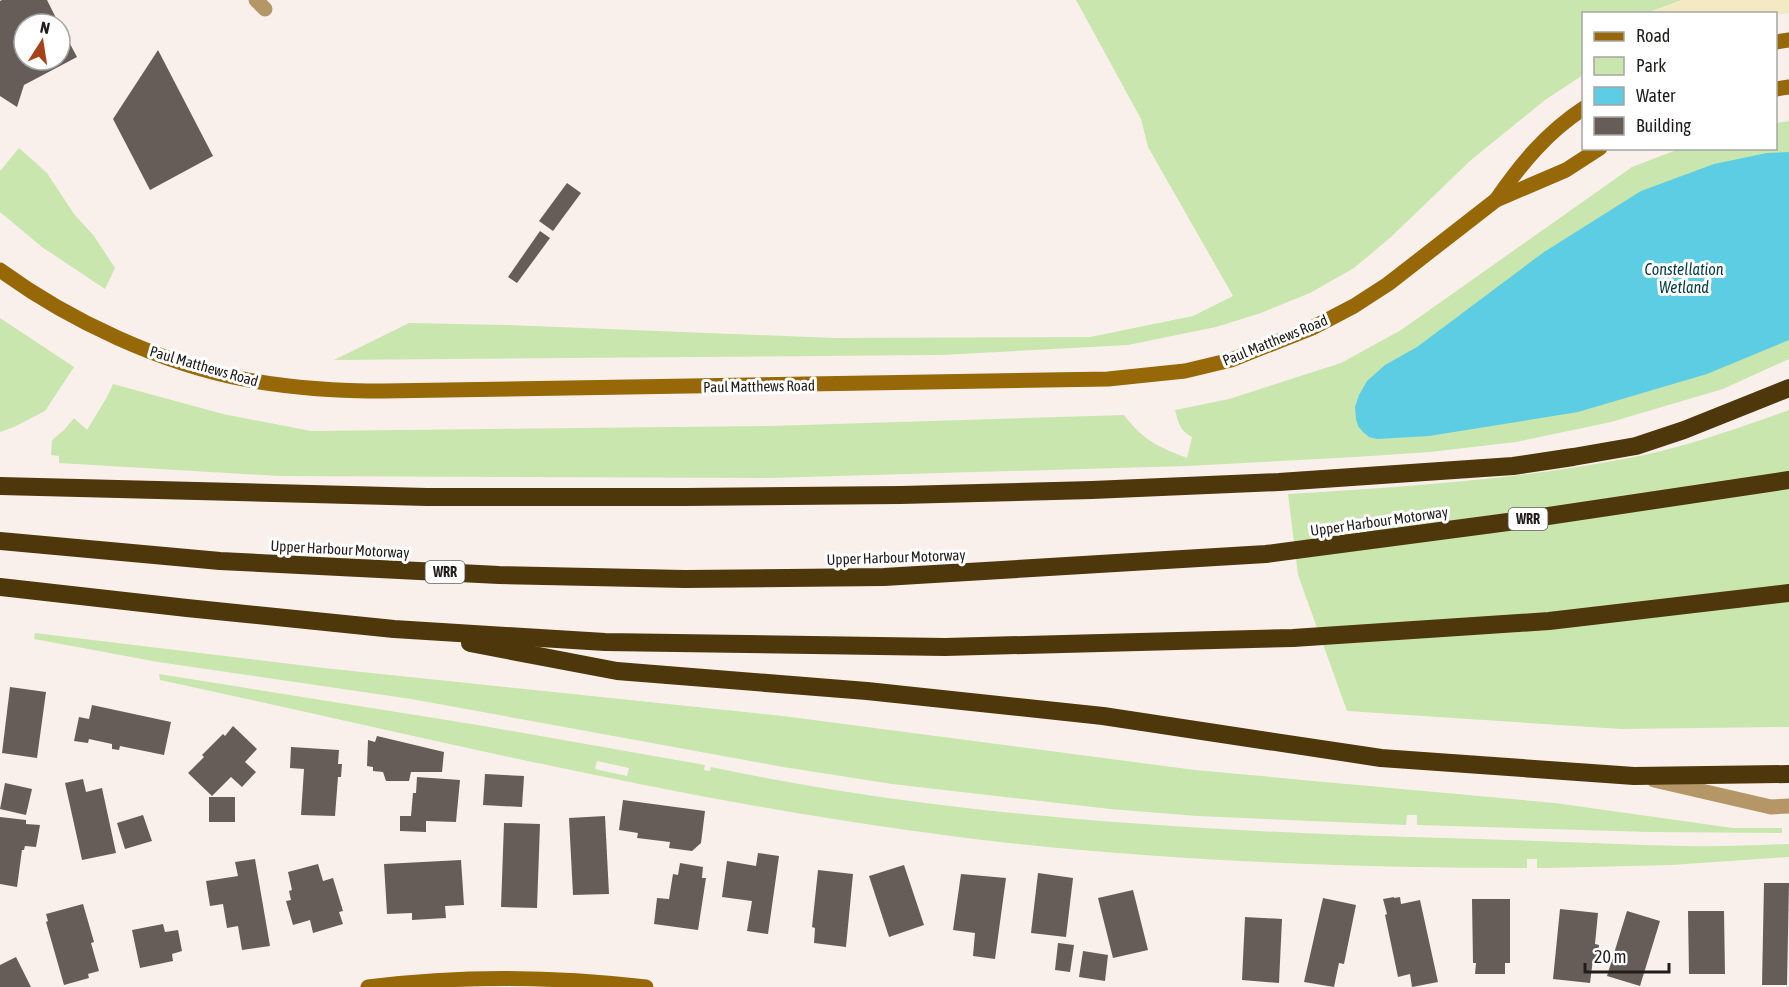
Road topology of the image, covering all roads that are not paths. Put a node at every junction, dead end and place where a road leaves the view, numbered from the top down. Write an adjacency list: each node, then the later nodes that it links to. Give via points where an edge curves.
1 (1582, 109): 3 (main road, Paul Matthews Road, via 1560,123)
2 (1597, 150): 3 (main road, Paul Matthews Road, via 1566,170)
3 (1496, 200): 4 (main road, Paul Matthews Road, via 1388,284 1312,328 1231,360 1185,371 1108,379 419,391 293,387 246,380 146,350 63,311)
4 (0, 270)
5 (1789, 388): 7 (highway, via 1636,446 1513,466 1290,481 925,495 696,497 428,497)
6 (1789, 480): 8 (highway, Upper Harbour Motorway / WRR, via 1266,554 884,577 685,579 500,575 220,561)
7 (0, 486)
8 (0, 541)
9 (0, 587): 11 (highway)
10 (1789, 593): 11 (highway, via 1549,621 1293,638 945,648 605,642)
11 (394, 629): 13 (highway, via 617,671 867,691 1103,716 1380,758)
12 (1789, 774): 13 (highway)
13 (1634, 776): 14 (lane, via 1771,807)
14 (1789, 806)
15 (368, 987): 16 (main road, via 472,977 542,978)
16 (646, 987)

